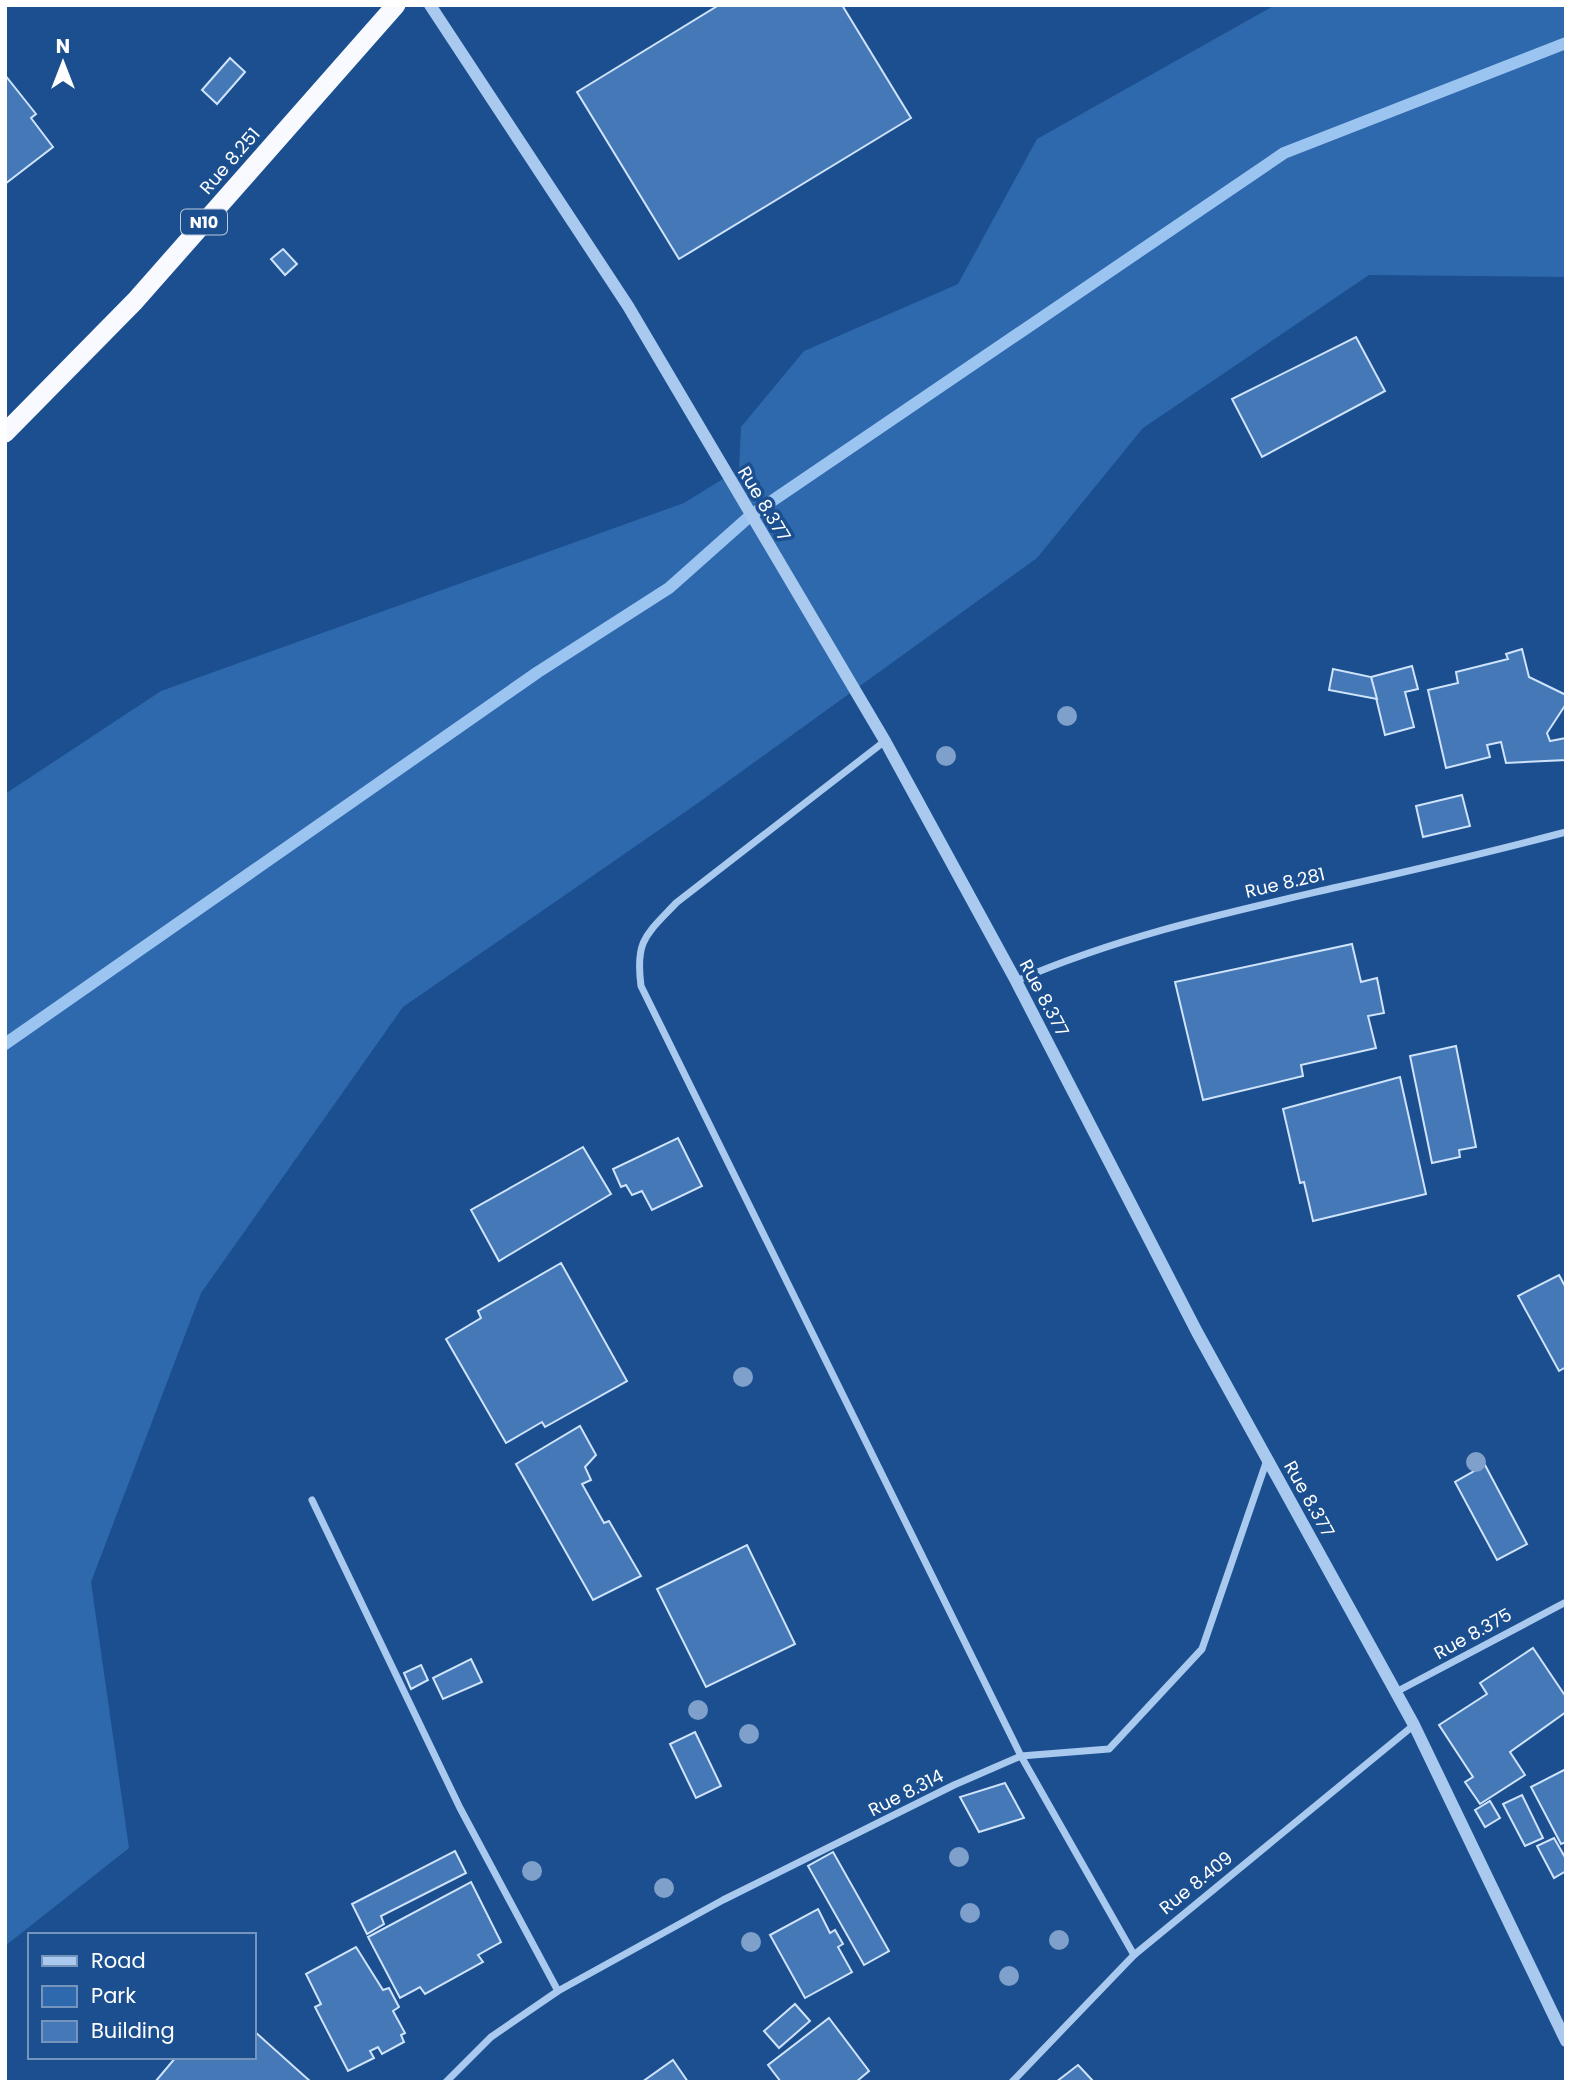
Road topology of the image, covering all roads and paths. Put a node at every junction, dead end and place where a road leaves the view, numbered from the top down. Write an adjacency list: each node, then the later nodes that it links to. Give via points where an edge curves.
1 (396, 5): 3 (highway, Rue 8.251 / N10, via 135,301)
2 (430, 5): 4 (street, Rue 8.377, via 628,306)
3 (5, 433)
4 (885, 741): 6 (street, Rue 8.377); 12 (street, via 676,903 648,932 637,957 640,986)
5 (1566, 832): 6 (street, Rue 8.281, via 1165,927 1107,944)
6 (1016, 981): 7 (street, Rue 8.377)
7 (1267, 1459): 10 (street, Rue 8.377); 12 (street, Rue 8.314, via 1202,1649 1109,1749)
8 (312, 1500): 14 (street, via 460,1808)
9 (1566, 1602): 10 (street, Rue 8.375)
10 (1396, 1692): 11 (street, Rue 8.377)
11 (1414, 1725): 13 (street, Rue 8.409); 15 (street, Rue 8.377)
12 (1021, 1756): 13 (street); 14 (street, Rue 8.314, via 723,1900)
13 (1134, 1955): 17 (street, Rue 8.409)
14 (558, 1991): 16 (street, Rue 8.314, via 491,2037)
15 (1566, 2041)
16 (446, 2082)
17 (1012, 2082)

